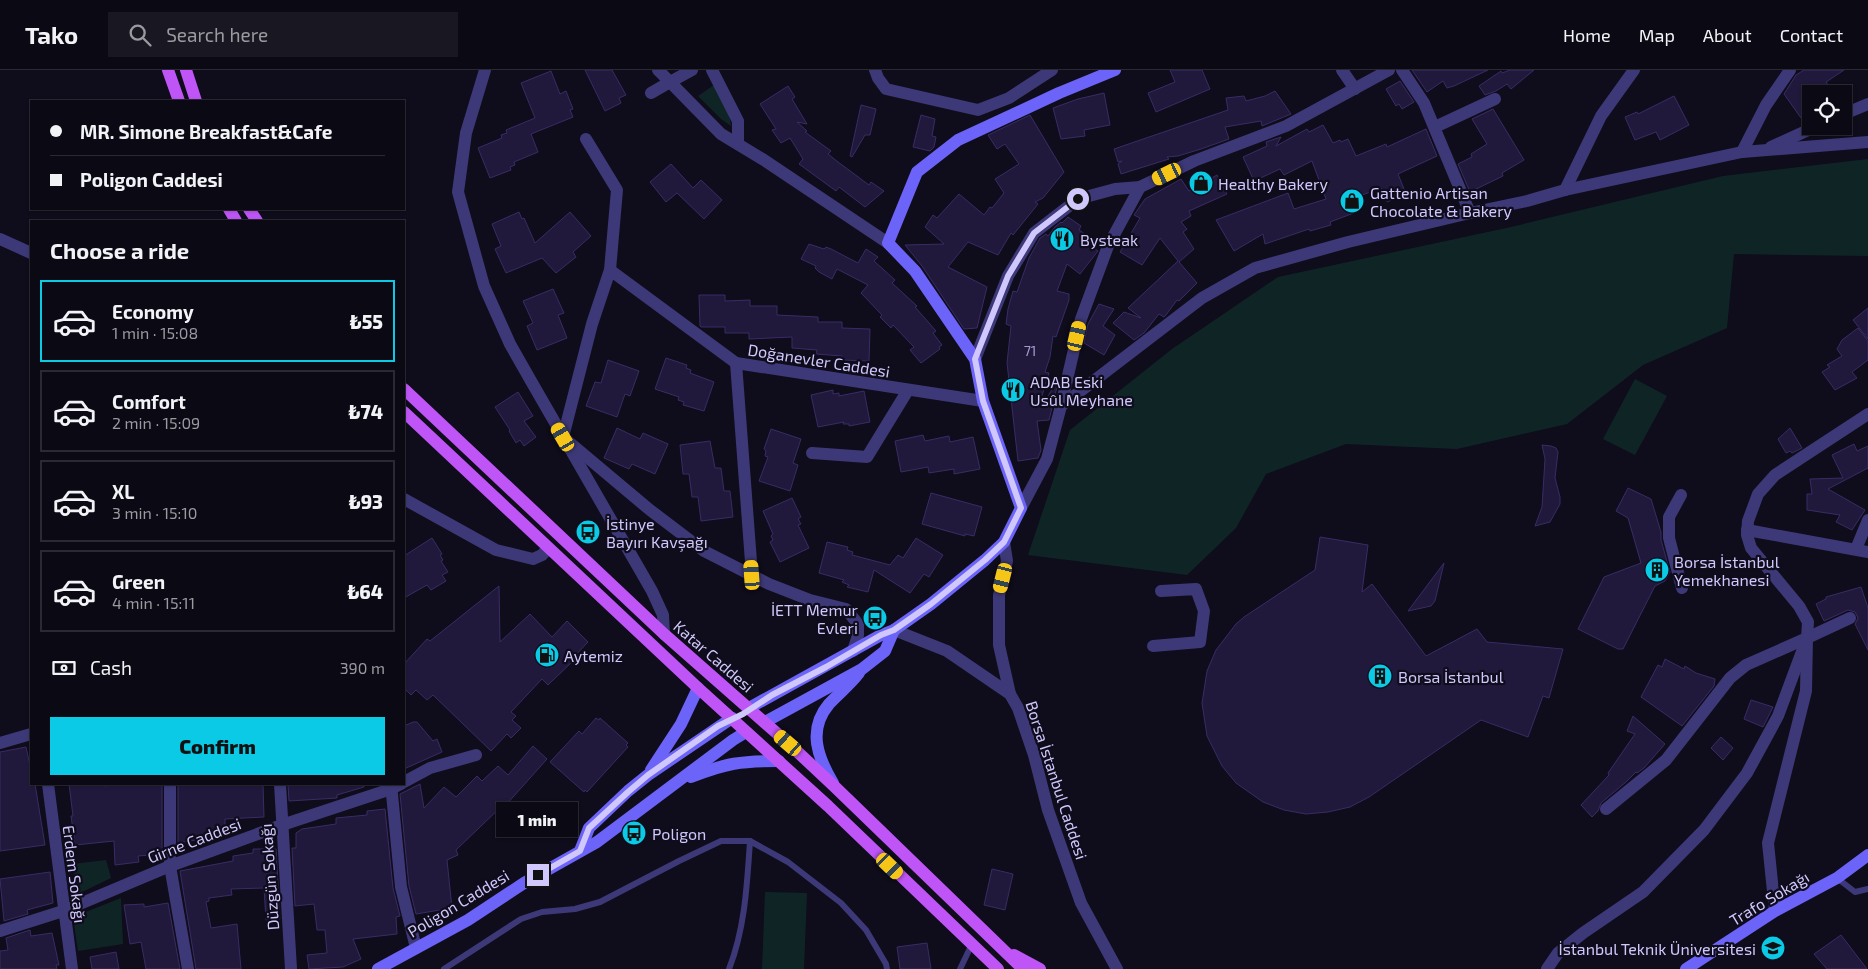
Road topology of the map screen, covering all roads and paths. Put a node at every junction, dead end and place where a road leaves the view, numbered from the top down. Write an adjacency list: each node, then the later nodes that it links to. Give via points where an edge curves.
1 (168, 70): 19 (main road)
2 (186, 70): 20 (main road)
3 (485, 70): 47 (street, via 466,133 458,192 484,286 510,344)
4 (658, 70): 15 (street)
5 (692, 70): 15 (street)
6 (712, 70): 29 (street, via 738,121)
7 (875, 70): 22 (street, via 886,89 978,110)
8 (1052, 70): 22 (street, via 1009,98)
9 (1116, 70): 24 (street)
10 (1342, 70): 16 (street)
11 (1389, 70): 16 (street)
12 (1402, 70): 25 (street, via 1424,103)
13 (1634, 70): 33 (street, via 1600,116)
14 (1790, 70): 31 (street, via 1766,105)
15 (670, 82): 17 (street); 29 (street, via 721,134)
16 (1354, 89): 32 (street, via 1286,126 1194,161)
17 (651, 93)
18 (1495, 99): 25 (street)
19 (179, 100)
20 (196, 100)
21 (1868, 104): 23 (street)
22 (986, 107): 24 (street)
23 (1852, 111)
24 (994, 124): 36 (street, via 958,140 917,172)
25 (1435, 127): 34 (street)
26 (1802, 133): 30 (street)
27 (586, 139): 38 (street, via 617,190)
28 (1868, 142): 30 (street)
29 (738, 144): 36 (street)
30 (1764, 151): 31 (street)
31 (1742, 152): 33 (street)
32 (1140, 188): 39 (street, via 1116,189 1078,199 1034,233 1008,276); 44 (street, via 1108,246 1081,318)
33 (1565, 190): 34 (street)
34 (1470, 213): 44 (street, via 1254,268 1202,298)
35 (0, 239): 37 (street)
36 (888, 243): 39 (street, via 915,272)
37 (30, 253)
38 (610, 270): 40 (street, Doğanevler Caddesi); 47 (street, via 592,324)
39 (975, 359): 43 (street)
40 (736, 363): 42 (street, Doğanevler Caddesi); 58 (street)
41 (405, 390): 54 (main road, Katar Caddesi)
42 (908, 390): 43 (street, Doğanevler Caddesi); 48 (street, via 867,457)
43 (983, 401): 51 (street)
44 (1061, 406): 51 (street, via 1047,459)
45 (405, 413): 56 (main road, Katar Caddesi)
46 (1868, 414): 53 (street, via 1775,475 1758,494)
47 (563, 437): 58 (street, via 704,551); 63 (street, via 652,591 663,615)
48 (812, 453)
49 (1681, 495): 59 (street, via 1669,517 1670,538)
50 (405, 500): 56 (street, via 496,550 534,559)
51 (1021, 508): 55 (street)
52 (1868, 520): 57 (street)
53 (1747, 530): 57 (street); 64 (street, via 1751,548 1799,606 1808,622)
54 (560, 535): 56 (main road); 63 (main road, Katar Caddesi)
55 (1004, 542): 62 (street, via 931,604); 69 (street, via 1007,561 999,595 999,645)
56 (548, 548): 68 (main road, Katar Caddesi)
57 (1862, 550)
58 (752, 575): 66 (street, via 810,600 846,609 858,624)
59 (1682, 588)
60 (1161, 591): 65 (street, via 1196,588 1204,611 1200,642)
61 (1850, 618): 64 (street)
62 (894, 630): 66 (street); 67 (street, via 885,651); 69 (street, Borsa İstanbul Caddesi, via 948,650)
63 (664, 634): 70 (main road, Katar Caddesi)
64 (1807, 638): 86 (street, via 1746,665 1730,678 1666,760); 95 (street, via 1806,691 1768,843); 112 (street, via 1778,716 1747,773 1704,830 1643,892 1558,953)
65 (1153, 646)
66 (853, 651): 70 (street)
67 (862, 669): 72 (street); 85 (street, via 828,706 816,729 819,756)
68 (698, 688): 71 (main road, Katar Caddesi); 78 (street, via 681,724)
69 (1010, 694): 111 (street, Borsa İstanbul Caddesi, via 1034,755 1048,810 1081,903)
70 (749, 708): 71 (main road); 72 (main road, Katar Caddesi)
71 (732, 718): 73 (main road, Katar Caddesi); 78 (street)
72 (765, 722): 73 (main road); 85 (main road, Katar Caddesi)
73 (746, 732): 77 (main road, Katar Caddesi); 80 (street, Poligon Caddesi)
74 (30, 734): 75 (street)
75 (0, 743)
76 (476, 755): 79 (street, Girne Caddesi, via 430,768)
77 (779, 761): 80 (street, via 745,761 716,767); 97 (main road, Katar Caddesi)
78 (648, 775): 89 (street, via 589,828)
79 (405, 781)
80 (675, 784): 89 (street, Poligon Caddesi)
81 (48, 785): 94 (street, Erdem Sokağı)
82 (170, 785): 91 (street)
83 (280, 785): 87 (street, Düzgün Sokağı)
84 (397, 785): 87 (street, Girne Caddesi); 98 (street, via 401,887)
85 (834, 786): 99 (main road, Katar Caddesi)
86 (1606, 809)
87 (282, 825): 91 (street, Girne Caddesi); 102 (street, Düzgün Sokağı)
88 (750, 841): 104 (lane, via 721,841 600,902 521,918); 105 (lane, via 740,934); 106 (lane, via 788,862 841,902 866,930)
89 (580, 851): 98 (street, Poligon Caddesi)
90 (1868, 855): 92 (street, Trafo Sokağı)
91 (170, 866): 94 (street, Girne Caddesi); 101 (street)
92 (1837, 878): 93 (lane, via 1855,892); 95 (street, Trafo Sokağı)
93 (1868, 889)
94 (63, 911): 96 (street, Girne Caddesi); 100 (street, Erdem Sokağı)
95 (1775, 911): 113 (street, Trafo Sokağı)
96 (0, 931)
97 (972, 944): 107 (lane); 108 (main road, Katar Caddesi)
98 (416, 948): 103 (street, Poligon Caddesi)
99 (1002, 950): 109 (main road, Katar Caddesi); 110 (main road)
100 (72, 969)
101 (188, 969)
102 (291, 969)
103 (378, 969)
104 (444, 969)
105 (729, 969)
106 (887, 969)
107 (960, 969)
108 (998, 969)
109 (1023, 969)
110 (1040, 969)
111 (1117, 969)
112 (1547, 969)
113 (1686, 969)

